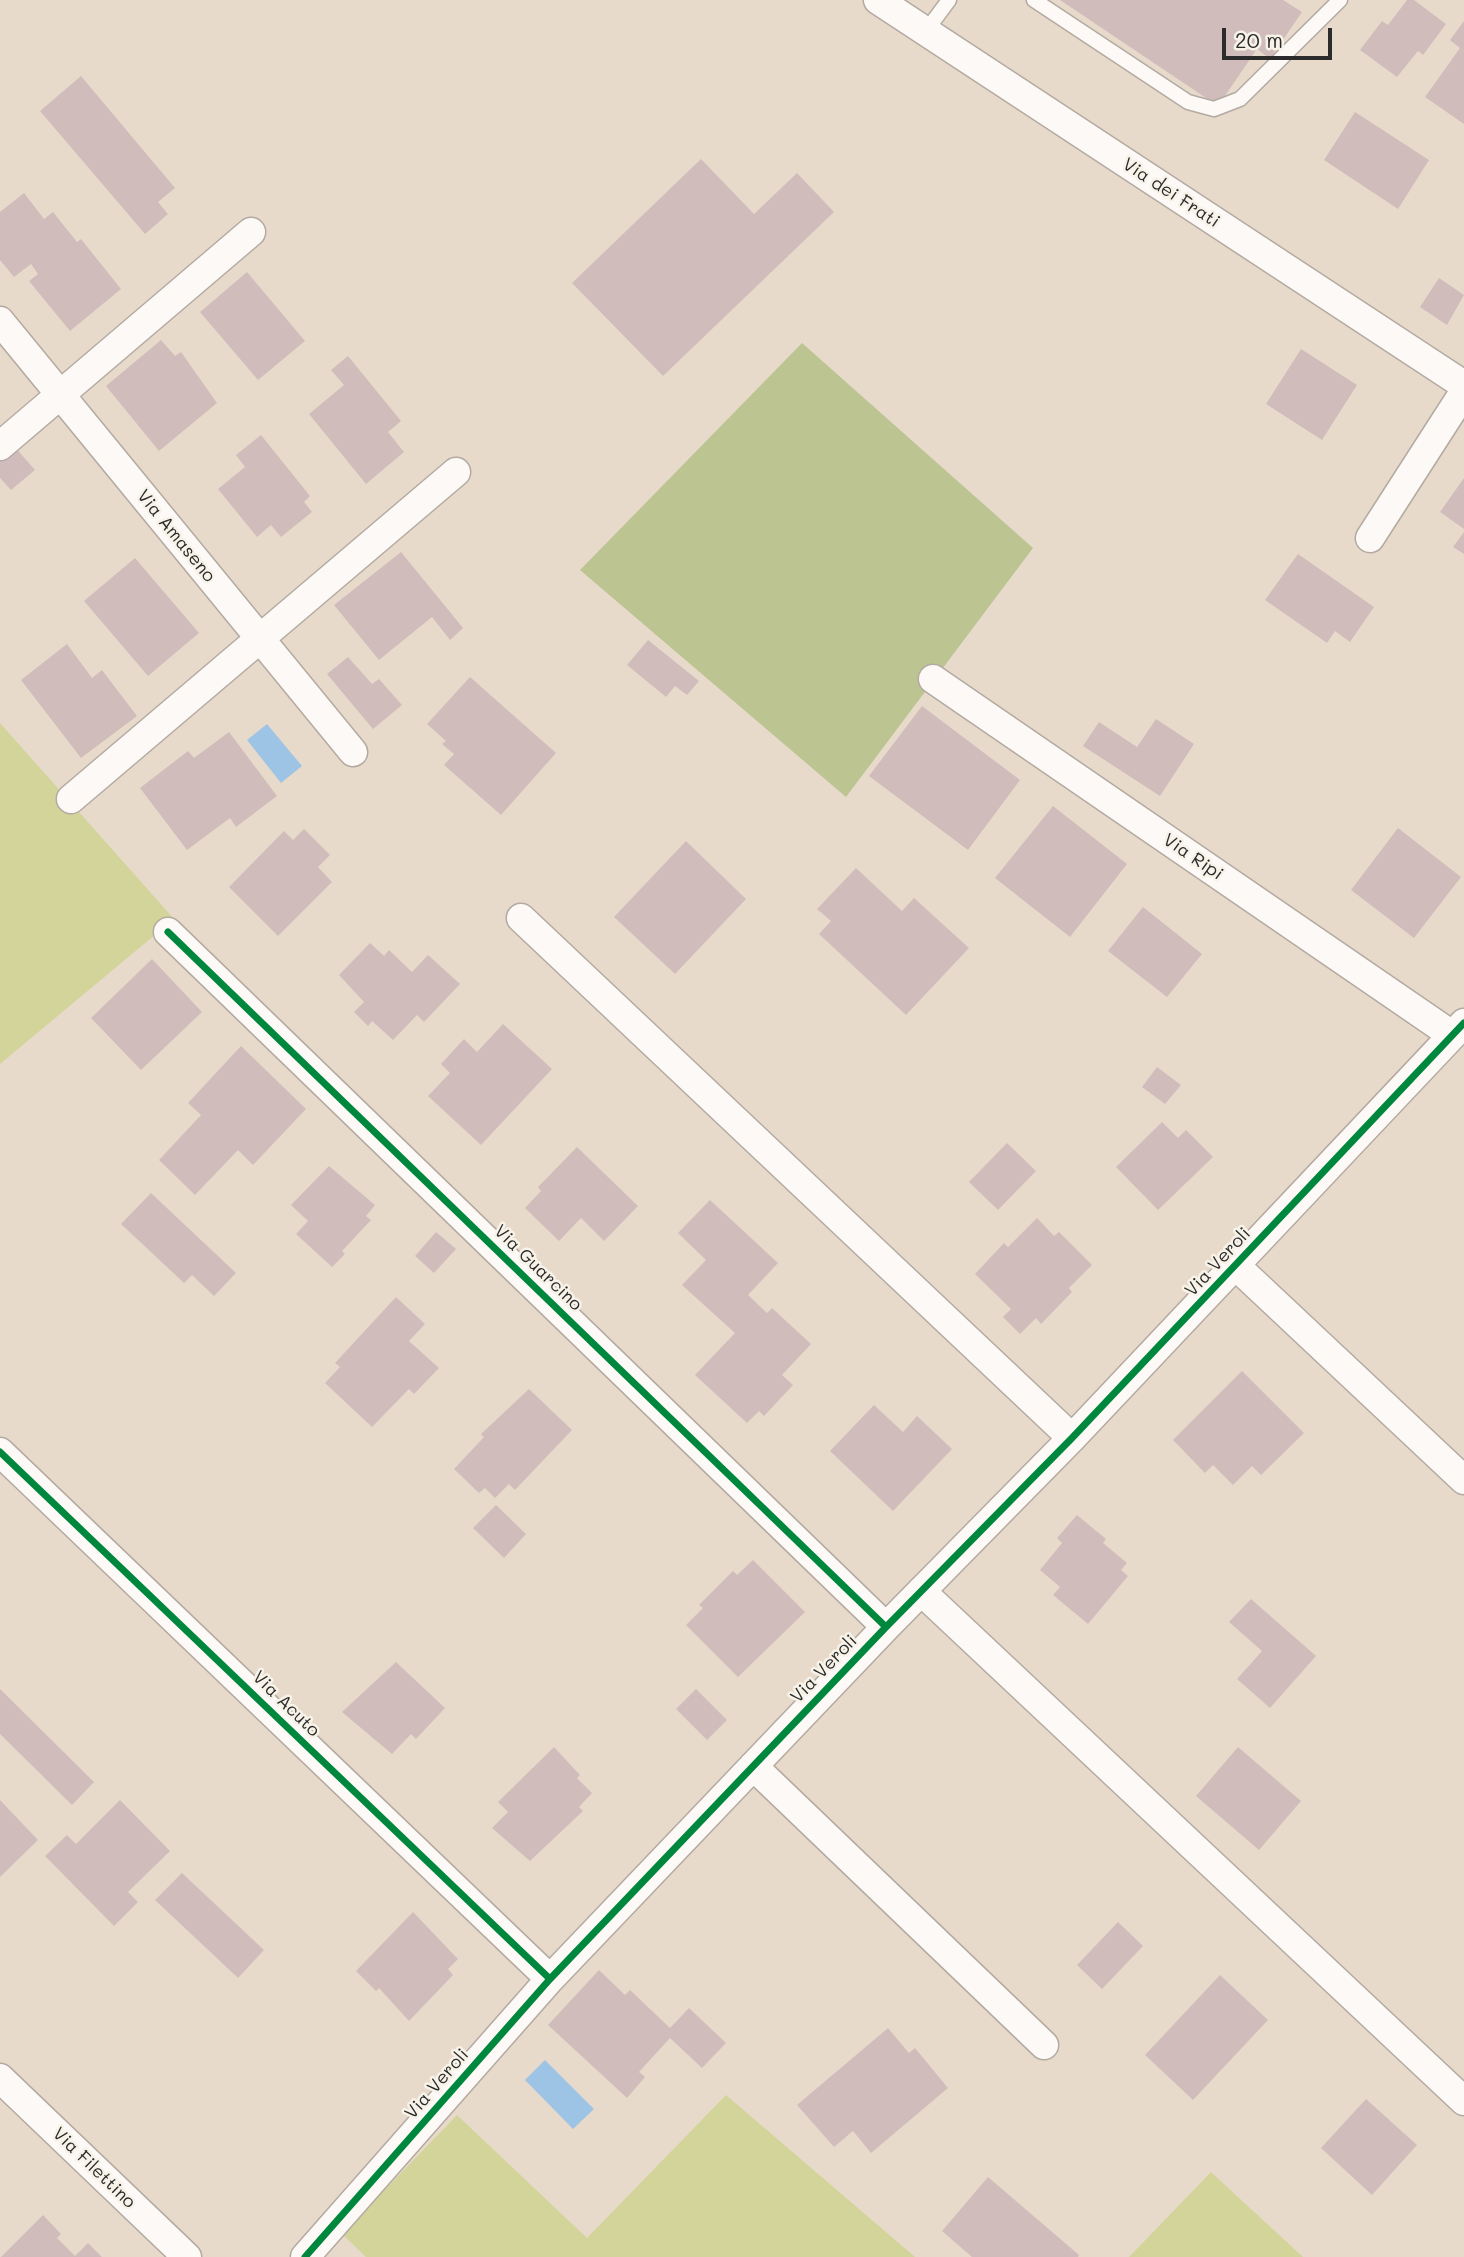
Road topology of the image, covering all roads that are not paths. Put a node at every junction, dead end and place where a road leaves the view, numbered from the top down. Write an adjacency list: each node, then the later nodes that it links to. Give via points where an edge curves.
1 (878, 0): 5 (street, Via dei Frati)
2 (949, 0): 5 (lane)
3 (1034, 0): 4 (lane, via 1188,102 1214,109 1240,99)
4 (1340, 0)
5 (926, 31): 8 (street, Via dei Frati)
6 (251, 232): 10 (street)
7 (0, 321): 10 (street, Via Amaseno)
8 (1464, 385)
9 (1464, 392): 13 (street)
10 (60, 394): 11 (street); 14 (street, Via Amaseno)
11 (0, 446)
12 (456, 472): 14 (street)
13 (1370, 538)
14 (259, 637): 16 (street, Via Amaseno); 17 (street)
15 (933, 679): 20 (street, Via Ripi)
16 (352, 752)
17 (71, 799)
18 (522, 918): 22 (street)
19 (168, 932): 26 (street, Via Guarcino)
20 (1458, 1029): 21 (street, Via Veroli)
21 (1236, 1266): 22 (street, Via Veroli); 24 (street)
22 (1072, 1438): 25 (street, Via Veroli)
23 (0, 1452): 28 (street, Via Acuto)
24 (1464, 1480)
25 (921, 1591): 26 (street, Via Veroli); 31 (street)
26 (886, 1627): 27 (street, Via Veroli)
27 (753, 1766): 28 (street, Via Veroli); 29 (street)
28 (550, 1979): 32 (street, Via Veroli)
29 (1044, 2045)
30 (0, 2078): 33 (street, Via Filettino)
31 (1464, 2101)
32 (319, 2252)
33 (187, 2257)

